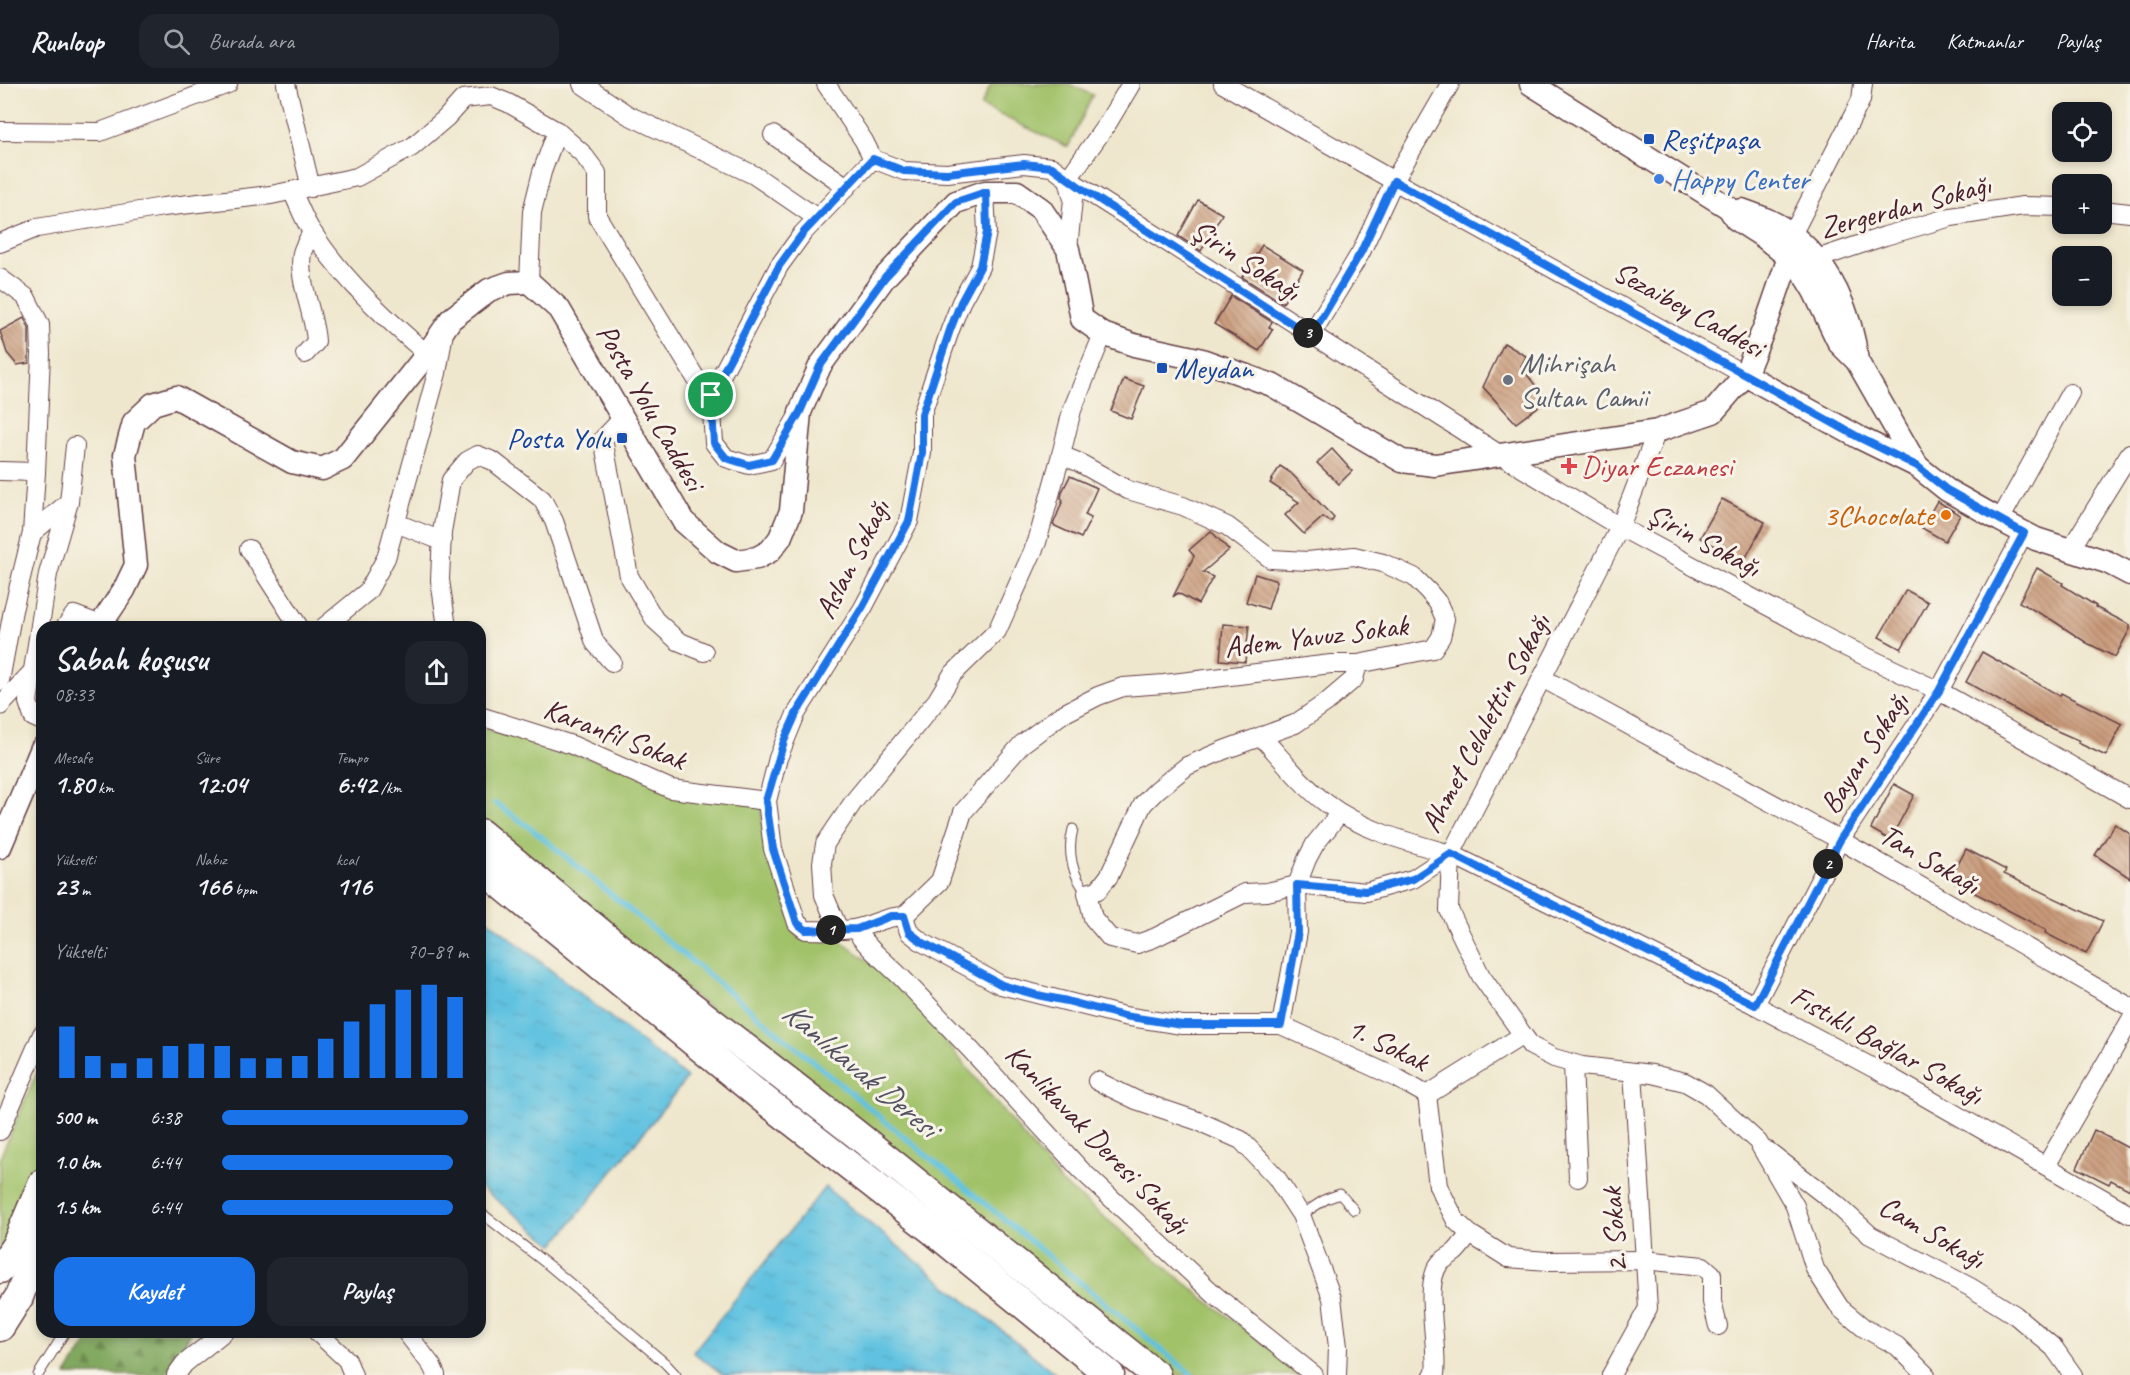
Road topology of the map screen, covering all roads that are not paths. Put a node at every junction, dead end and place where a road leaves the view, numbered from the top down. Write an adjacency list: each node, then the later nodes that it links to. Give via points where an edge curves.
1 (228, 84): 10 (street, via 100,132)
2 (286, 84): 17 (street)
3 (582, 84): 23 (street, via 628,115 754,175)
4 (826, 84): 13 (street)
5 (1131, 84): 14 (street)
6 (1223, 84): 15 (street, Sezaibey Caddesi)
7 (1450, 84): 15 (street)
8 (1531, 84): 27 (street, via 1729,208 1736,219 1764,237)
9 (1863, 84): 27 (street, via 1861,100)
10 (0, 131)
11 (557, 131): 17 (street, via 491,96 463,99 412,147 357,177); 29 (street, via 532,212); 37 (street, via 582,153 597,174 597,216 697,380)
12 (773, 135): 16 (street)
13 (873, 159): 14 (street, Şirin Sokağı, via 904,171 947,173 1024,164 1052,167); 16 (street)
14 (1068, 179): 26 (street, via 1073,199); 32 (street, Şirin Sokağı)
15 (1394, 181): 32 (street, via 1361,252); 35 (street, Sezaibey Caddesi)
16 (847, 187): 23 (street)
17 (311, 188): 18 (street)
18 (292, 192): 24 (street); 25 (street, via 163,207 37,228)
19 (986, 192): 26 (street, Posta Yolu Caddesi, via 1017,192 1033,203); 39 (street, Posta Yolu Caddesi, via 956,202 885,277 820,366); 81 (street, Aslan Sokağı, via 987,232 980,267 961,302 922,414 922,453 909,521 862,608 796,714)
20 (2052, 207): 27 (street, Zergerdan Sokağı, via 2023,206 1951,218)
21 (2112, 211): 22 (street)
22 (2130, 213)
23 (817, 218): 37 (street, via 779,266)
24 (312, 232): 33 (street, via 302,254 302,265 316,342); 34 (street, via 391,324)
25 (0, 243)
26 (1068, 249): 31 (street, Posta Yolu Caddesi, via 1082,320)
27 (1799, 254): 35 (street, Posta Yolu Caddesi); 38 (street, via 1839,343 1857,361)
28 (0, 278): 49 (street, via 26,297 40,326)
29 (529, 282): 30 (street, via 489,290); 40 (street, Posta Yolu Caddesi, via 559,309)
30 (444, 329): 34 (street); 52 (street, via 437,373)
31 (1104, 334): 45 (street, Posta Yolu Caddesi, via 1134,345 1203,360 1272,385 1402,461 1435,465); 46 (street, via 1072,410)
32 (1311, 336): 45 (street, Şirin Sokağı)
33 (305, 354)
34 (427, 354): 63 (street, via 343,459 322,469 292,462 176,397 153,404 134,422 125,456 136,565)
35 (1744, 375): 41 (street, Posta Yolu Caddesi, via 1713,412); 42 (street, Sezaibey Caddesi)
36 (2070, 393): 51 (street)
37 (711, 395): 39 (street, via 714,443 726,458 749,465 772,460)
38 (1886, 411): 42 (street); 47 (street)
39 (800, 412): 40 (street, Posta Yolu Caddesi, via 790,511 780,538 770,552 736,561 718,552 683,521)
40 (623, 418): 67 (street, via 603,439 629,576 655,620 678,641)
41 (1657, 431): 45 (street, Posta Yolu Caddesi); 53 (street, Ahmet Celalettin Sokağı)
42 (1860, 438): 47 (street, Sezaibey Caddesi)
43 (75, 446): 50 (street)
44 (2130, 453): 58 (street)
45 (1499, 454): 53 (street, Şirin Sokağı)
46 (1061, 456): 69 (street, Adem Yavuz Sokak, via 1128,490 1183,506 1227,526 1270,560 1354,556 1383,563 1414,578 1438,603 1445,619 1441,637 1433,649); 92 (street, via 1037,542 997,631 952,675 937,700 854,801 825,843 824,895)
47 (1917, 466): 51 (street, Sezaibey Caddesi, via 1947,490)
48 (0, 471): 49 (street)
49 (36, 472): 55 (street)
50 (69, 502): 55 (street); 60 (street, via 48,574)
51 (2000, 520): 54 (street, Sezaibey Caddesi)
52 (396, 523): 56 (street); 65 (street, via 386,558 368,591)
53 (1620, 527): 72 (street, Ahmet Celalettin Sokağı); 74 (street, Şirin Sokağı, via 1833,641)
54 (2024, 533): 58 (street, Sezaibey Caddesi); 74 (street, Bayan Sokağı)
55 (32, 534): 73 (street)
56 (442, 541): 66 (street, via 440,580); 68 (street, via 452,480 467,461 478,456 493,461 542,499 554,522 595,643)
57 (249, 549): 64 (street)
58 (2070, 550): 59 (street, Sezaibey Caddesi)
59 (2130, 574)
60 (43, 621)
61 (70, 621): 62 (street, via 75,615)
62 (89, 621)
63 (103, 621)
64 (295, 621)
65 (331, 621)
66 (446, 621)
67 (704, 652)
68 (612, 662)
69 (1358, 664): 78 (street, via 1354,679 1327,702 1295,724); 91 (street, Adem Yavuz Sokak, via 1123,687 1061,715 1022,744 963,812 940,881)
70 (36, 666): 75 (street)
71 (36, 672): 76 (street, via 28,702)
72 (1542, 678): 85 (street, Tan Sokağı); 87 (street, Ahmet Celalettin Sokağı)
73 (0, 681)
74 (1939, 691): 80 (street, Şirin Sokağı); 85 (street, Bayan Sokağı)
75 (0, 706)
76 (36, 718)
77 (486, 718): 81 (street, Karanfil Sokak, via 572,745 671,789)
78 (1261, 736): 82 (street, Fıstıklı Bağlar Sokağı, via 1316,794); 90 (street, via 1187,766 1157,790 1143,804 1109,876 1098,890)
79 (36, 762): 86 (street)
80 (2130, 799)
81 (766, 801): 92 (street, via 773,849 797,923 806,930)
82 (1340, 813): 87 (street, Fıstıklı Bağlar Sokağı, via 1407,842); 89 (street, via 1311,852)
83 (1073, 829): 90 (lane, via 1071,860 1078,882)
84 (486, 838): 128 (main road, via 670,990)
85 (1840, 840): 93 (street, Bayan Sokağı); 94 (street, Tan Sokağı)
86 (0, 847)
87 (1451, 854): 89 (street, Ahmet Celalettin Sokağı, via 1413,879 1366,891); 93 (street, Fıstıklı Bağlar Sokağı); 97 (street, via 1449,910 1481,976)
88 (486, 872): 127 (main road)
89 (1297, 885): 90 (street, Ahmet Celalettin Sokağı, via 1245,893 1137,944 1110,938 1093,918); 96 (street, via 1298,932)
90 (1087, 893)
91 (904, 916): 92 (street); 96 (street, 1. Sokak, via 909,932 922,942 1002,985 1124,1016 1182,1025)
92 (848, 929): 129 (street, Kanlikavak Deresi Sokağı, via 969,1048 1082,1170 1216,1296)
93 (1755, 1005): 105 (street, Fıstıklı Bağlar Sokağı)
94 (2130, 1007)
95 (2130, 1021): 105 (street)
96 (1281, 1025): 102 (street, 1. Sokak)
97 (1523, 1035): 99 (street, via 1531,1046); 102 (street)
98 (36, 1048): 103 (street)
99 (1573, 1064): 100 (street); 106 (street)
100 (1634, 1072): 104 (street, via 1685,1082 1707,1094); 114 (street, 2. Sokak)
101 (1097, 1081): 110 (street, via 1240,1140 1276,1177)
102 (1427, 1095): 112 (street, 1. Sokak, via 1438,1186 1456,1221)
103 (0, 1131)
104 (1758, 1142): 133 (street, via 1795,1206 1815,1269 1840,1308 1864,1328 1897,1346); 134 (street, Cam Sokağı, via 1870,1235 2015,1315 2054,1348)
105 (2046, 1166): 109 (street, Fıstıklı Bağlar Sokağı)
106 (1578, 1178)
107 (36, 1198): 115 (main road, via 16,1245)
108 (1354, 1209): 110 (lane, via 1340,1194)
109 (2130, 1214)
110 (1301, 1215): 130 (street, via 1332,1298)
111 (486, 1217): 126 (lane)
112 (1470, 1234): 114 (street, 1. Sokak, via 1508,1258); 131 (street, via 1439,1264 1432,1284 1437,1360)
113 (36, 1253): 117 (main road, via 24,1286)
114 (1644, 1260): 116 (street, 1. Sokak, via 1703,1266 1712,1274 1712,1302); 132 (street, 2. Sokak, via 1648,1308)
115 (0, 1269)
116 (1718, 1326)
117 (0, 1327)
118 (61, 1338): 122 (lane)
119 (216, 1338): 123 (street)
120 (323, 1338): 124 (street, via 347,1360)
121 (411, 1338): 125 (street)
122 (38, 1375)
123 (176, 1375)
124 (353, 1375)
125 (436, 1375)
126 (676, 1375)
127 (1110, 1375)
128 (1156, 1375)
129 (1314, 1375)
130 (1337, 1375)
131 (1433, 1375)
132 (1611, 1375)
133 (1926, 1375)
134 (2073, 1375)

